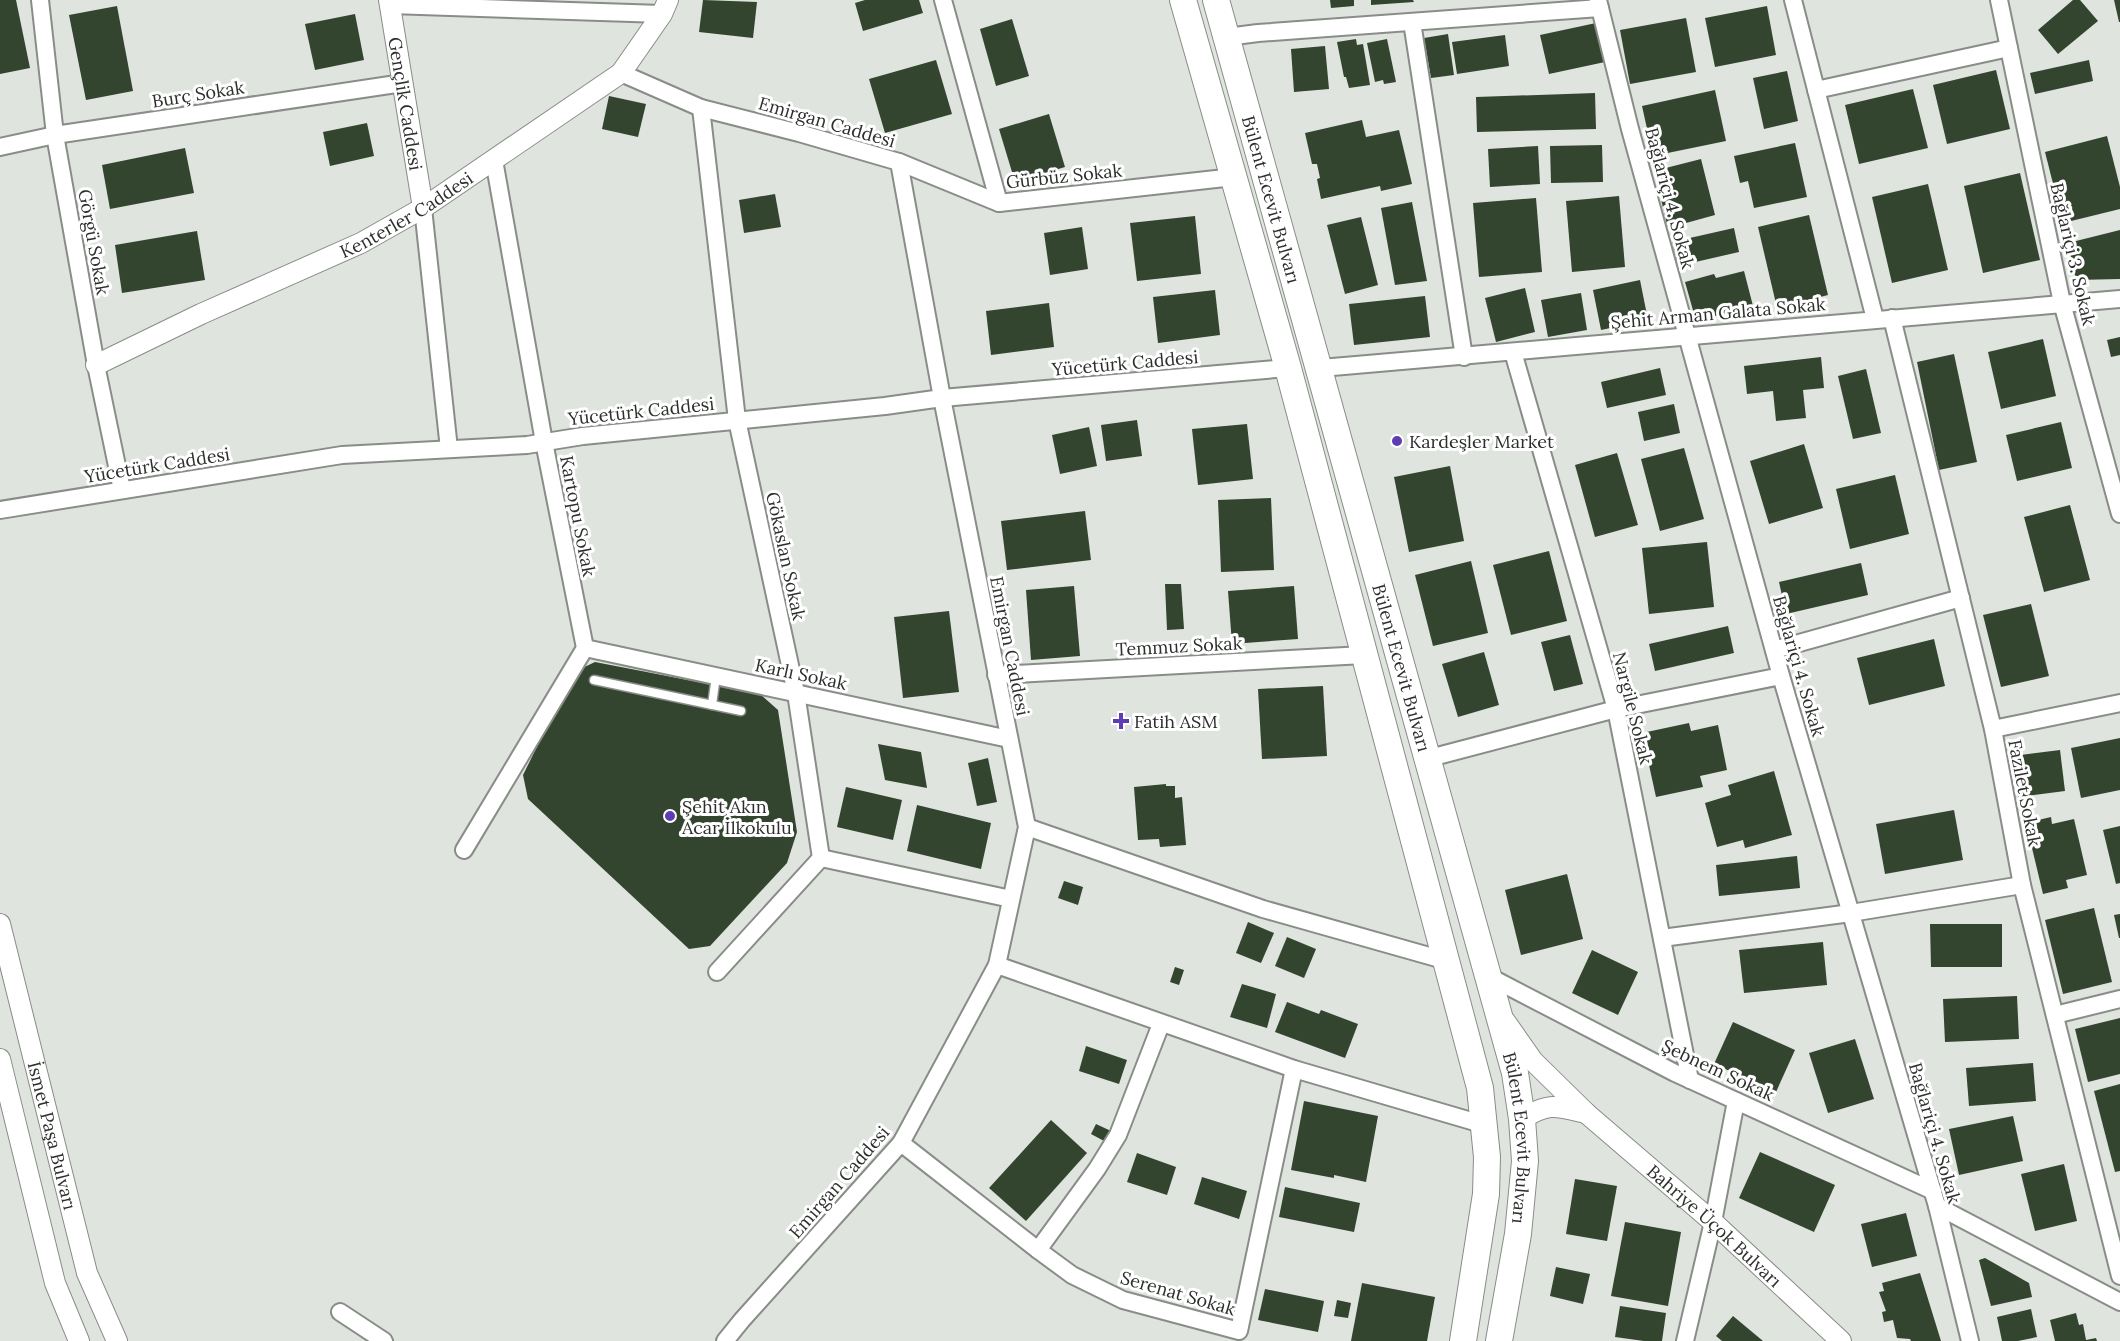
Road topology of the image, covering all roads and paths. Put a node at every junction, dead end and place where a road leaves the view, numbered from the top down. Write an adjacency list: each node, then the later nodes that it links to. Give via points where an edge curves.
1 (40, 0): 18 (street, Görgü Sokak)
2 (943, 0): 23 (street, Gürbüz Sokak)
3 (1183, 0): 22 (main road, Bülent Ecevit Bulvarı)
4 (1216, 0): 12 (main road, Bülent Ecevit Bulvarı)
5 (1793, 0): 16 (street, Fazilet Sokak)
6 (1999, 0): 13 (street, Bağlariçi 3. Sokak)
7 (390, 3): 9 (street); 15 (street, Gençlik Caddesi)
8 (1599, 4): 11 (street); 28 (street, Bağlariçi 4. Sokak)
9 (567, 5): 10 (street)
10 (665, 7): 14 (street, Kenterler Caddesi)
11 (1412, 22): 12 (street); 30 (street)
12 (1227, 37): 33 (main road, Bülent Ecevit Bulvarı)
13 (2009, 48): 16 (street); 26 (street, Bağlariçi 3. Sokak)
14 (621, 73): 17 (street, Emirgan Caddesi); 20 (street, Kenterler Caddesi)
15 (403, 83): 18 (street, Burç Sokak); 24 (street, Gençlik Caddesi)
16 (1816, 90): 27 (street, Fazilet Sokak)
17 (701, 108): 21 (street, Emirgan Caddesi); 35 (street, Gökaslan Sokak)
18 (55, 135): 19 (street, Burç Sokak); 31 (street, Görgü Sokak)
19 (0, 147)
20 (494, 160): 24 (street, Kenterler Caddesi); 36 (street, Kartopu Sokak)
21 (899, 162): 23 (street); 34 (street, Emirgan Caddesi)
22 (1234, 177): 23 (street, Gürbüz Sokak); 32 (main road, Bülent Ecevit Bulvarı)
23 (999, 203)
24 (423, 208): 31 (street, Kenterler Caddesi, via 361,243); 37 (street)
25 (2120, 299): 26 (street, Şehit Arman Galata Sokak)
26 (2062, 303): 27 (street, Şehit Arman Galata Sokak); 40 (street, Bağlariçi 3. Sokak)
27 (1884, 318): 28 (street, Şehit Arman Galata Sokak); 41 (street, Fazilet Sokak)
28 (1687, 335): 29 (street, Şehit Arman Galata Sokak); 43 (street, Bağlariçi 4. Sokak)
29 (1513, 352): 30 (street, Şehit Arman Galata Sokak); 52 (street, Nargile Sokak)
30 (1464, 357): 33 (street, Şehit Arman Galata Sokak)
31 (96, 365): 38 (street, Görgü Sokak)
32 (1288, 368): 34 (street, Yücetürk Caddesi); 44 (main road, Bülent Ecevit Bulvarı)
33 (1321, 369): 56 (main road, Bülent Ecevit Bulvarı)
34 (942, 398): 35 (street, Yücetürk Caddesi); 45 (street, Emirgan Caddesi)
35 (737, 420): 36 (street, Yücetürk Caddesi); 49 (street, Gökaslan Sokak)
36 (544, 442): 37 (street, Yücetürk Caddesi); 42 (street, Kartopu Sokak)
37 (449, 449): 38 (street, Yücetürk Caddesi, via 342,455)
38 (122, 490): 39 (street, Yücetürk Caddesi)
39 (0, 510)
40 (2120, 514)
41 (1961, 598): 43 (street); 54 (street, Fazilet Sokak)
42 (585, 648): 46 (street, Karlı Sokak); 58 (street)
43 (1774, 650): 47 (street, Bağlariçi 4. Sokak)
44 (1364, 655): 45 (street, Temmuz Sokak); 65 (main road, Bülent Ecevit Bulvarı)
45 (996, 675): 55 (street, Emirgan Caddesi)
46 (716, 676): 49 (street, Karlı Sokak); 51 (lane)
47 (1781, 676): 52 (street); 62 (street, Bağlariçi 4. Sokak)
48 (594, 680): 51 (lane)
49 (796, 693): 55 (street, Karlı Sokak); 59 (street, Gökaslan Sokak)
50 (2120, 703): 54 (street)
51 (712, 705): 53 (lane)
52 (1616, 709): 56 (street); 64 (street, Nargile Sokak)
53 (741, 711)
54 (1993, 729): 60 (street, Fazilet Sokak)
55 (1009, 739): 57 (street, Emirgan Caddesi)
56 (1426, 759): 68 (main road, Bülent Ecevit Bulvarı)
57 (1027, 827): 61 (street, Emirgan Caddesi); 65 (street, via 1263,909)
58 (464, 850)
59 (821, 858): 61 (street); 67 (street)
60 (2022, 885): 62 (street); 71 (street, Fazilet Sokak)
61 (1011, 899): 66 (street, Emirgan Caddesi)
62 (1851, 913): 64 (street); 81 (street, Bağlariçi 4. Sokak)
63 (0, 924): 88 (street, İsmet Paşa Bulvarı, via 87,1273)
64 (1662, 938): 75 (street, Nargile Sokak)
65 (1447, 961): 79 (main road, Bülent Ecevit Bulvarı, via 1480,1088)
66 (998, 965): 72 (street); 80 (street, Emirgan Caddesi)
67 (717, 972)
68 (1490, 977): 70 (main road, Bülent Ecevit Bulvarı); 75 (street, Şebnem Sokak)
69 (2120, 999): 71 (street)
70 (1501, 1015): 77 (street, Bahriye Üçok Bulvarı, via 1533,1061); 78 (main road, Bülent Ecevit Bulvarı)
71 (2055, 1015): 84 (street, Fazilet Sokak)
72 (1161, 1024): 74 (street); 83 (street, via 1118,1135)
73 (0, 1059): 87 (street, İsmet Paşa Bulvarı, via 55,1283)
74 (1294, 1069): 79 (street); 83 (street, Serenat Sokak, via 1239,1331 1123,1300 1072,1275)
75 (1690, 1080): 76 (street, Şebnem Sokak)
76 (1736, 1101): 81 (street, Şebnem Sokak); 82 (street)
77 (1586, 1113): 78 (street, Bahriye Üçok Bulvarı, via 1555,1106 1538,1109); 82 (street, Bahriye Üçok Bulvarı)
78 (1522, 1119): 92 (main road, Bülent Ecevit Bulvarı, via 1525,1161 1518,1234)
79 (1485, 1125): 91 (main road, Bülent Ecevit Bulvarı, via 1486,1194)
80 (901, 1143): 83 (street); 90 (street, Emirgan Caddesi)
81 (1935, 1198): 85 (street, Şebnem Sokak); 95 (street, Bağlariçi 4. Sokak)
82 (1713, 1222): 93 (street); 94 (street, Bahriye Üçok Bulvarı)
83 (1038, 1250)
84 (2120, 1276)
85 (2120, 1302)
86 (340, 1312): 89 (street)
87 (79, 1341)
88 (117, 1341)
89 (384, 1341)
90 (725, 1341)
91 (1462, 1341)
92 (1499, 1341)
93 (1685, 1341)
94 (1841, 1341)
95 (1970, 1341)

